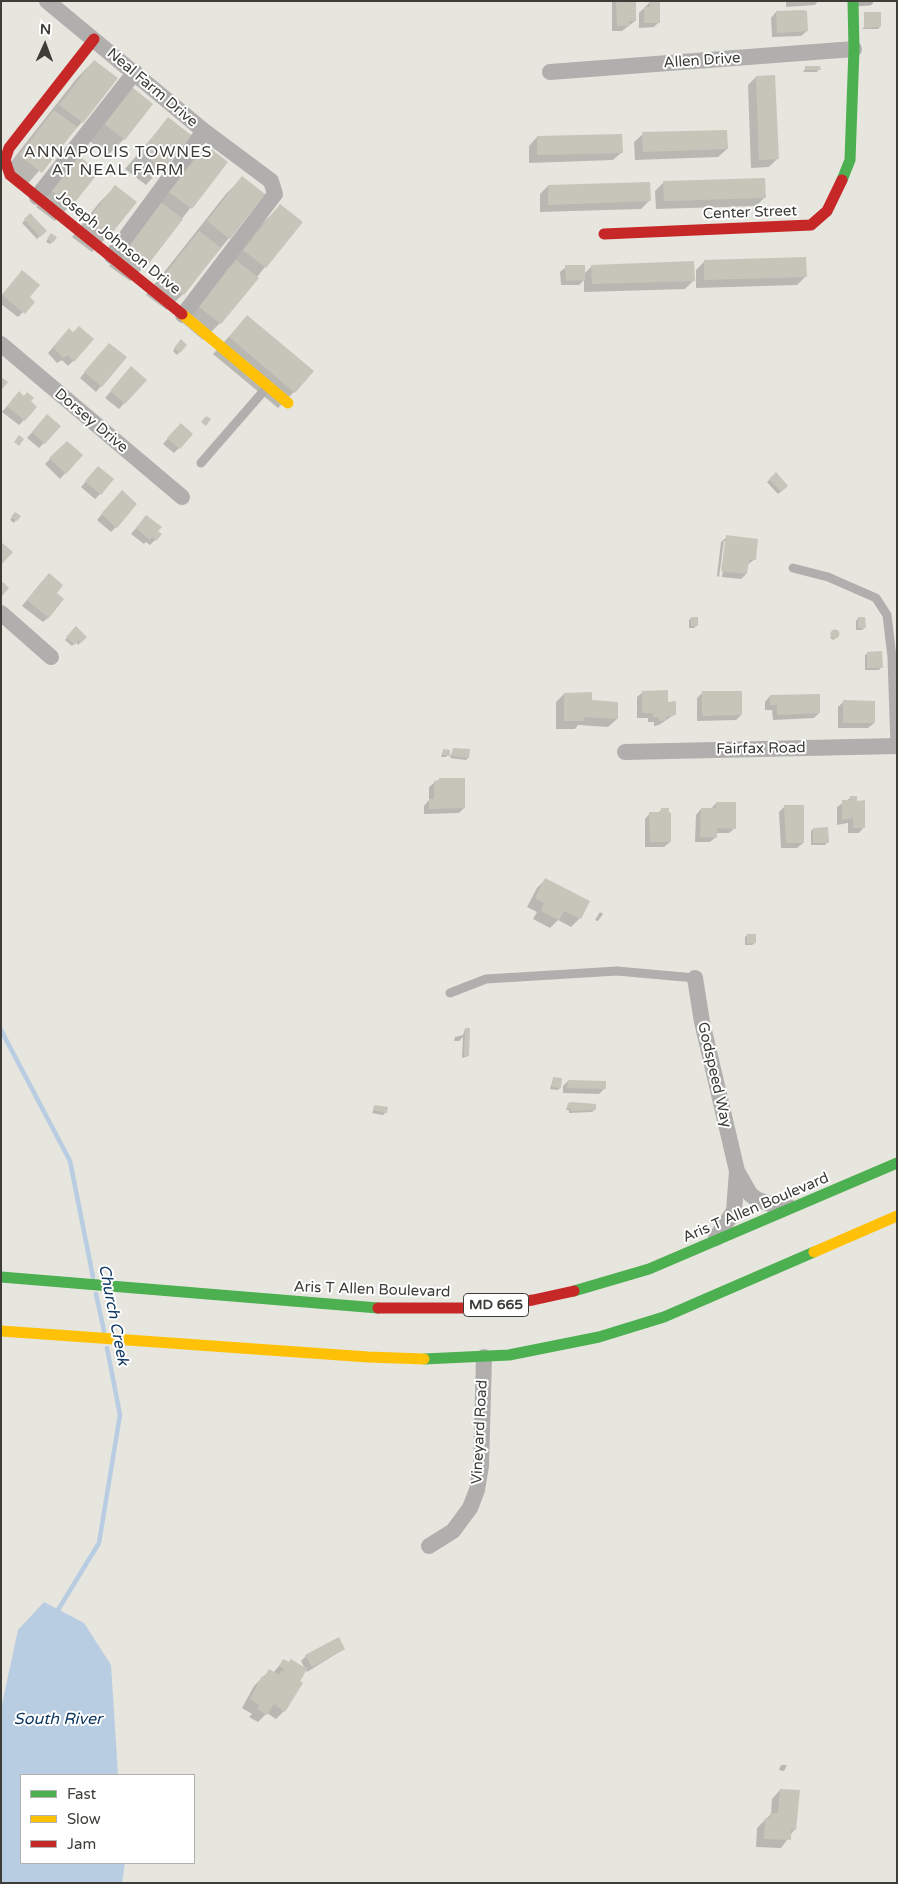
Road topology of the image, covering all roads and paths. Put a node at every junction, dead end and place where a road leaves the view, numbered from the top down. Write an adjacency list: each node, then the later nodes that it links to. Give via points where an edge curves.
1 (47, 1): 4 (street, Neal Farm Drive)
2 (869, 1): 3 (lane)
3 (852, 2): 5 (main road, Center Street)
4 (94, 39): 6 (street, Neal Farm Drive); 9 (main road, Joseph Johnson Drive, via 9,148 5,160 10,174)
5 (854, 49): 7 (street, Allen Drive); 10 (main road, Center Street, via 850,160 827,211 811,225)
6 (135, 72): 8 (street, Neal Farm Drive); 9 (street)
7 (550, 72)
8 (204, 131): 11 (street); 12 (street, Neal Farm Drive, via 272,181 275,194)
9 (37, 197): 11 (main road, Joseph Johnson Drive)
10 (604, 234)
11 (112, 256): 12 (main road, Joseph Johnson Drive)
12 (183, 315): 14 (main road, Joseph Johnson Drive)
13 (1, 344): 17 (street, Dorsey Drive)
14 (268, 386): 15 (main road, Joseph Johnson Drive); 16 (lane)
15 (288, 403)
16 (201, 463)
17 (182, 498)
18 (793, 568): 21 (lane, via 828,577 876,598 887,615)
19 (1, 613): 20 (street)
20 (50, 657)
21 (896, 746): 22 (street, Fairfax Road)
22 (625, 752)
23 (695, 978): 24 (lane, via 598,972 486,979); 26 (street, Godspeed Way, via 702,1022)
24 (450, 993)
25 (897, 1164): 27 (main road, Aris T Allen Boulevard / MD 665)
26 (737, 1171): 27 (street, Godspeed Way, via 756,1199); 29 (street, Godspeed Way, via 734,1211)
27 (798, 1207): 29 (main road, Aris T Allen Boulevard / MD 665)
28 (897, 1216): 32 (main road, via 664,1317 541,1350)
29 (714, 1242): 30 (main road, Aris T Allen Boulevard / MD 665, via 649,1269 586,1288 533,1300 473,1308 366,1308)
30 (1, 1277)
31 (1, 1331): 32 (main road, via 368,1357)
32 (484, 1357): 33 (street, Vineyard Road, via 481,1466 477,1490 470,1508 453,1531)
33 (429, 1546)

